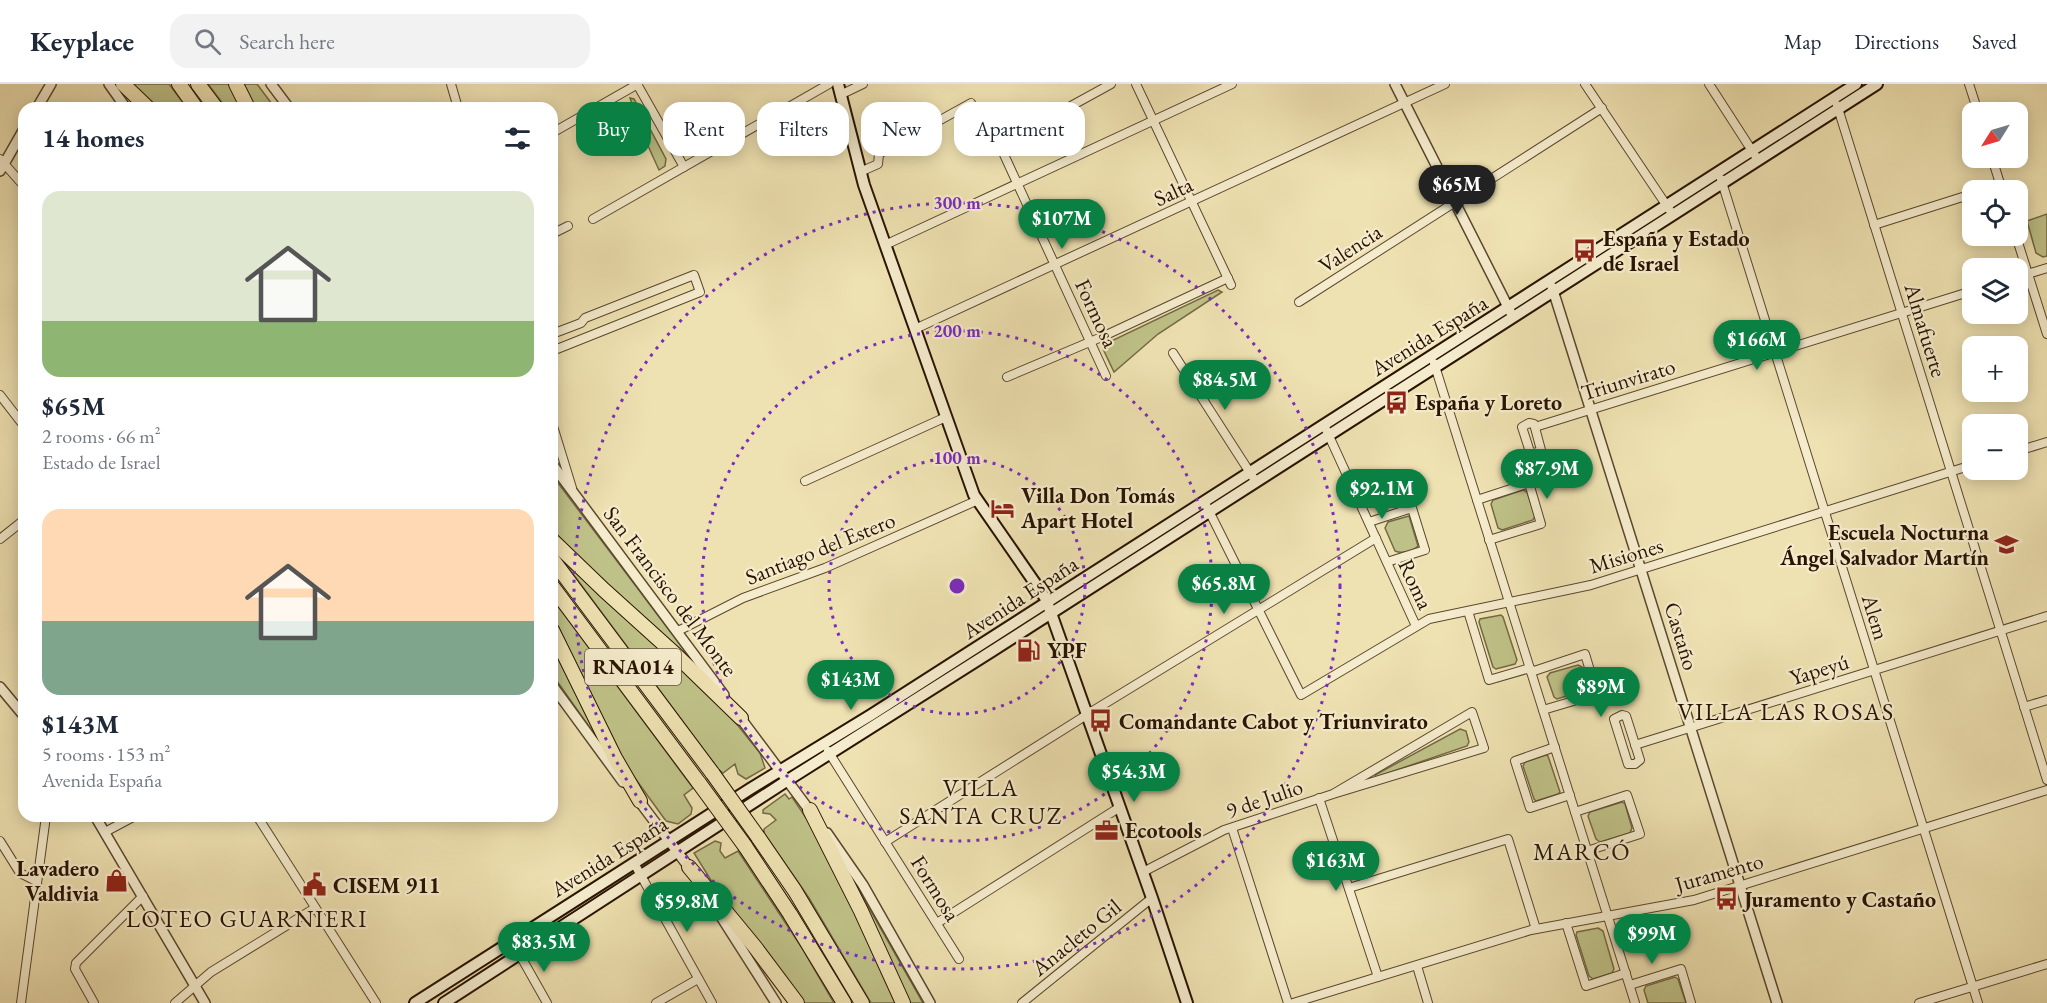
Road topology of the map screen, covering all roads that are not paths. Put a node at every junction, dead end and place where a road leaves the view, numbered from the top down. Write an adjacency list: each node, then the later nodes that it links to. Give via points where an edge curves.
1 (51, 84): 25 (street)
2 (109, 84): 26 (street)
3 (123, 84): 27 (highway)
4 (179, 84): 28 (highway)
5 (198, 84): 29 (highway)
6 (236, 84): 30 (highway)
7 (271, 84): 31 (street)
8 (451, 84): 32 (street)
9 (638, 84): 40 (street); 46 (street)
10 (829, 84): 46 (street)
11 (863, 84): 22 (street)
12 (1111, 84): 33 (street)
13 (1136, 84): 39 (street)
14 (1232, 84): 39 (street)
15 (1395, 84): 35 (street)
16 (1445, 84): 35 (street, Salta)
17 (1586, 84): 36 (street)
18 (1709, 84): 42 (street)
19 (1877, 84): 24 (main road, Avenida España)
20 (1969, 84): 34 (street)
21 (1849, 86): 23 (main road, Avenida España); 24 (street)
22 (839, 90): 47 (main road)
23 (1834, 98): 37 (street, Almafuerte); 42 (main road, Avenida España)
24 (1854, 99): 37 (main road, Avenida España)
25 (40, 102)
26 (122, 102)
27 (142, 102)
28 (192, 102)
29 (212, 102)
30 (245, 102)
31 (284, 102)
32 (456, 102)
33 (1078, 102)
34 (1975, 102)
35 (1404, 103): 53 (street, Salta); 54 (street)
36 (1602, 108): 54 (street, Valencia); 55 (street)
37 (1838, 110): 44 (main road, Avenida España); 57 (street, Almafuerte)
38 (954, 113): 47 (street, via 879,154 878,164)
39 (1154, 120): 50 (street); 53 (street)
40 (558, 130)
41 (18, 138): 45 (street)
42 (1752, 150): 44 (street); 48 (main road, Avenida España)
43 (1005, 156): 50 (street, Formosa)
44 (1758, 160): 51 (main road, Avenida España)
45 (1, 164): 49 (street)
46 (684, 167): 56 (street)
47 (860, 172): 60 (main road)
48 (1719, 172): 51 (street, Alem); 55 (main road, Avenida España)
49 (18, 180)
50 (1018, 183): 60 (street); 61 (street, Formosa)
51 (1722, 184): 55 (main road, Avenida España); 75 (street, Alem)
52 (1962, 197): 57 (street)
53 (1192, 202): 61 (street, Salta); 73 (street, via 1230,281)
54 (1455, 202): 67 (street, Valencia); 68 (street)
55 (1670, 211): 64 (main road, Avenida España); 65 (main road, Avenida España)
56 (593, 219)
57 (1874, 225): 69 (street, Almafuerte)
58 (568, 226): 59 (street)
59 (558, 231)
60 (885, 245): 70 (main road)
61 (1055, 265): 70 (street, Salta); 73 (street, Formosa)
62 (2047, 268): 63 (street)
63 (2028, 274): 72 (street)
64 (1550, 280): 65 (street, Castaño); 68 (main road, Avenida España)
65 (1554, 292): 68 (main road, Avenida España); 82 (street, Castaño)
66 (1962, 294): 69 (street, Triunvirato)
67 (1299, 302)
68 (1511, 313): 77 (main road, Avenida España); 78 (main road, Avenida España)
69 (1902, 313): 75 (street, Triunvirato); 94 (street, Almafuerte)
70 (915, 329): 83 (main road)
71 (558, 332): 74 (street, via 694,274 700,292)
72 (2047, 334)
73 (1090, 341): 79 (street); 80 (street, Formosa)
74 (558, 349)
75 (1775, 352): 82 (street, Triunvirato); 102 (street, Alem)
76 (1173, 353): 93 (street)
77 (1432, 356): 78 (street); 85 (main road, Avenida España)
78 (1435, 368): 87 (main road, Avenida España); 99 (street)
79 (1007, 376)
80 (1106, 376)
81 (0, 395): 84 (street)
82 (1591, 410): 86 (street, Triunvirato); 111 (street, Castaño)
83 (946, 417): 95 (street); 98 (main road)
84 (18, 418)
85 (1324, 425): 87 (street, Roma); 93 (main road, Avenida España)
86 (1534, 427)
87 (1329, 436): 96 (main road, Avenida España); 103 (street, Roma)
88 (2047, 442): 90 (street)
89 (558, 443): 97 (street, San Francisco del Monte)
90 (2028, 448)
91 (1962, 468): 94 (street, Misiones)
92 (558, 472): 97 (street)
93 (1249, 472): 96 (street); 100 (main road, Avenida España)
94 (1951, 472): 102 (street, Misiones); 120 (street, Almafuerte)
95 (806, 481)
96 (1256, 482): 101 (main road, Avenida España)
97 (573, 492): 119 (street, San Francisco del Monte)
98 (978, 500): 114 (main road); 119 (street, Santiago del Estero, via 825,568 744,598)
99 (1477, 500): 107 (street); 107 (street, via 1529,483 1541,524)
100 (1204, 501): 101 (street); 114 (main road, Avenida España)
101 (1210, 512): 114 (main road, Avenida España); 115 (street)
102 (1825, 512): 111 (street, Misiones); 123 (street, Alem)
103 (1369, 522): 105 (street, Roma); 109 (street, via 1412,508 1425,550)
104 (18, 525): 106 (street)
105 (1376, 538): 109 (street, Roma); 115 (street)
106 (0, 539)
107 (1490, 540): 113 (street)
108 (558, 546): 131 (highway)
109 (1387, 562): 118 (street, Roma)
110 (558, 567): 196 (highway, RNA014, bridge, via 758,837)
111 (1641, 569): 113 (street, Misiones, via 1591,585); 132 (street, Castaño)
112 (558, 593): 195 (highway, RNA014, bridge, via 745,846)
113 (1509, 602): 116 (street, Misiones); 122 (street)
114 (1049, 608): 130 (main road); 135 (main road, Avenida España)
115 (1258, 609): 118 (street, Misiones, via 1301,694); 130 (street)
116 (1468, 610): 118 (street, Misiones); 122 (street, via 1489,680)
117 (2047, 616): 120 (street, Yapeyú)
118 (1416, 626)
119 (678, 631): 131 (street, San Francisco del Monte)
120 (2001, 631): 123 (street, Yapeyú); 127 (street, Almafuerte)
121 (558, 642): 142 (highway)
122 (1531, 670): 129 (street); 129 (street, via 1585,654 1597,694)
123 (1874, 670): 132 (street, Yapeyú); 151 (street, Alem)
124 (0, 687): 128 (street)
125 (558, 693): 142 (street)
126 (2047, 700): 127 (street)
127 (2024, 707): 137 (street, Almafuerte)
128 (18, 709)
129 (1543, 711): 134 (street)
130 (1087, 714): 143 (main road); 155 (street)
131 (741, 718): 136 (street, San Francisco del Monte)
132 (1690, 728): 133 (street, Yapeyú); 163 (street, Castaño)
133 (1635, 745): 133 (street, via 1626,716 1616,717 1628,764 1640,760)
134 (1555, 747): 140 (street); 140 (street, via 1515,760 1530,807)
135 (827, 749): 136 (main road, Avenida España); 155 (street, Formosa)
136 (784, 775): 144 (street, San Francisco del Monte); 154 (main road, Avenida España); 156 (main road, Avenida España)
137 (2047, 780)
138 (2047, 790): 151 (street, Juramento)
139 (1333, 794): 139 (street, 9 de Julio, via 1472,712 1484,748); 141 (street, 9 de Julio)
140 (1570, 795): 145 (street)
141 (1319, 798): 150 (street, 9 de Julio); 164 (street)
142 (640, 801): 154 (street)
143 (1120, 807): 160 (main road); 169 (street)
144 (810, 810): 197 (highway); 198 (street, San Francisco del Monte, via 863,885)
145 (1575, 812): 157 (street); 157 (street, via 1627,795 1640,834)
146 (45, 822): 162 (street)
147 (99, 822): 152 (street)
148 (124, 822): 152 (street)
149 (261, 822): 167 (street)
150 (1232, 828): 160 (street, 9 de Julio); 201 (street)
151 (1923, 828): 163 (street, Juramento); 182 (street, Alem)
152 (105, 832): 165 (street)
153 (0, 841): 162 (street, via 20,873)
154 (670, 841): 156 (street); 158 (main road, Avenida España)
155 (885, 842): 169 (street, Formosa)
156 (678, 851): 159 (street); 161 (main road, Avenida España)
157 (1587, 851): 168 (street)
158 (634, 863): 161 (street); 172 (main road, Avenida España)
159 (689, 867): 193 (street); 194 (highway)
160 (1143, 872): 166 (main road)
161 (640, 875): 173 (main road, Avenida España); 179 (street)
162 (36, 881): 183 (street)
163 (1740, 886): 168 (street, Juramento, via 1694,900); 205 (street, Castaño)
164 (1349, 888): 171 (street, via 1508,839); 178 (street)
165 (143, 896): 181 (street); 184 (street, via 76,963 75,969)
166 (1152, 898): 199 (street, Anacleto Gil); 200 (main road)
167 (315, 908): 181 (street, via 211,972); 187 (street)
168 (1608, 916): 170 (street, Juramento); 177 (street)
169 (937, 923): 174 (street, Formosa)
170 (1566, 923): 171 (street, Juramento); 177 (street, via 1586,986)
171 (1536, 929): 176 (street, Juramento)
172 (512, 941): 173 (street); 188 (main road, Avenida España)
173 (520, 955): 189 (main road, Avenida España); 190 (street)
174 (959, 959)
175 (2047, 964): 182 (street)
176 (1417, 966): 178 (street, Juramento); 202 (street)
177 (1626, 973): 180 (street)
178 (1378, 977): 201 (street, Juramento)
179 (698, 979): 191 (street); 192 (street)
180 (1630, 985): 203 (street); 204 (street, via 1681,969)
181 (195, 986): 185 (street); 186 (street)
182 (1973, 986): 206 (street); 207 (street, Alem)
183 (21, 1003)
184 (94, 1003)
185 (175, 1003)
186 (205, 1003)
187 (376, 1003)
188 (415, 1003)
189 (444, 1003)
190 (547, 1003)
191 (656, 1003)
192 (712, 1003)
193 (776, 1003)
194 (797, 1003)
195 (844, 1003)
196 (862, 1003)
197 (903, 1003)
198 (930, 1003)
199 (1023, 1003)
200 (1187, 1003)
201 (1291, 1003)
202 (1428, 1003)
203 (1635, 1003)
204 (1691, 1003)
205 (1777, 1003)
206 (1919, 1003)
207 (1978, 1003)

